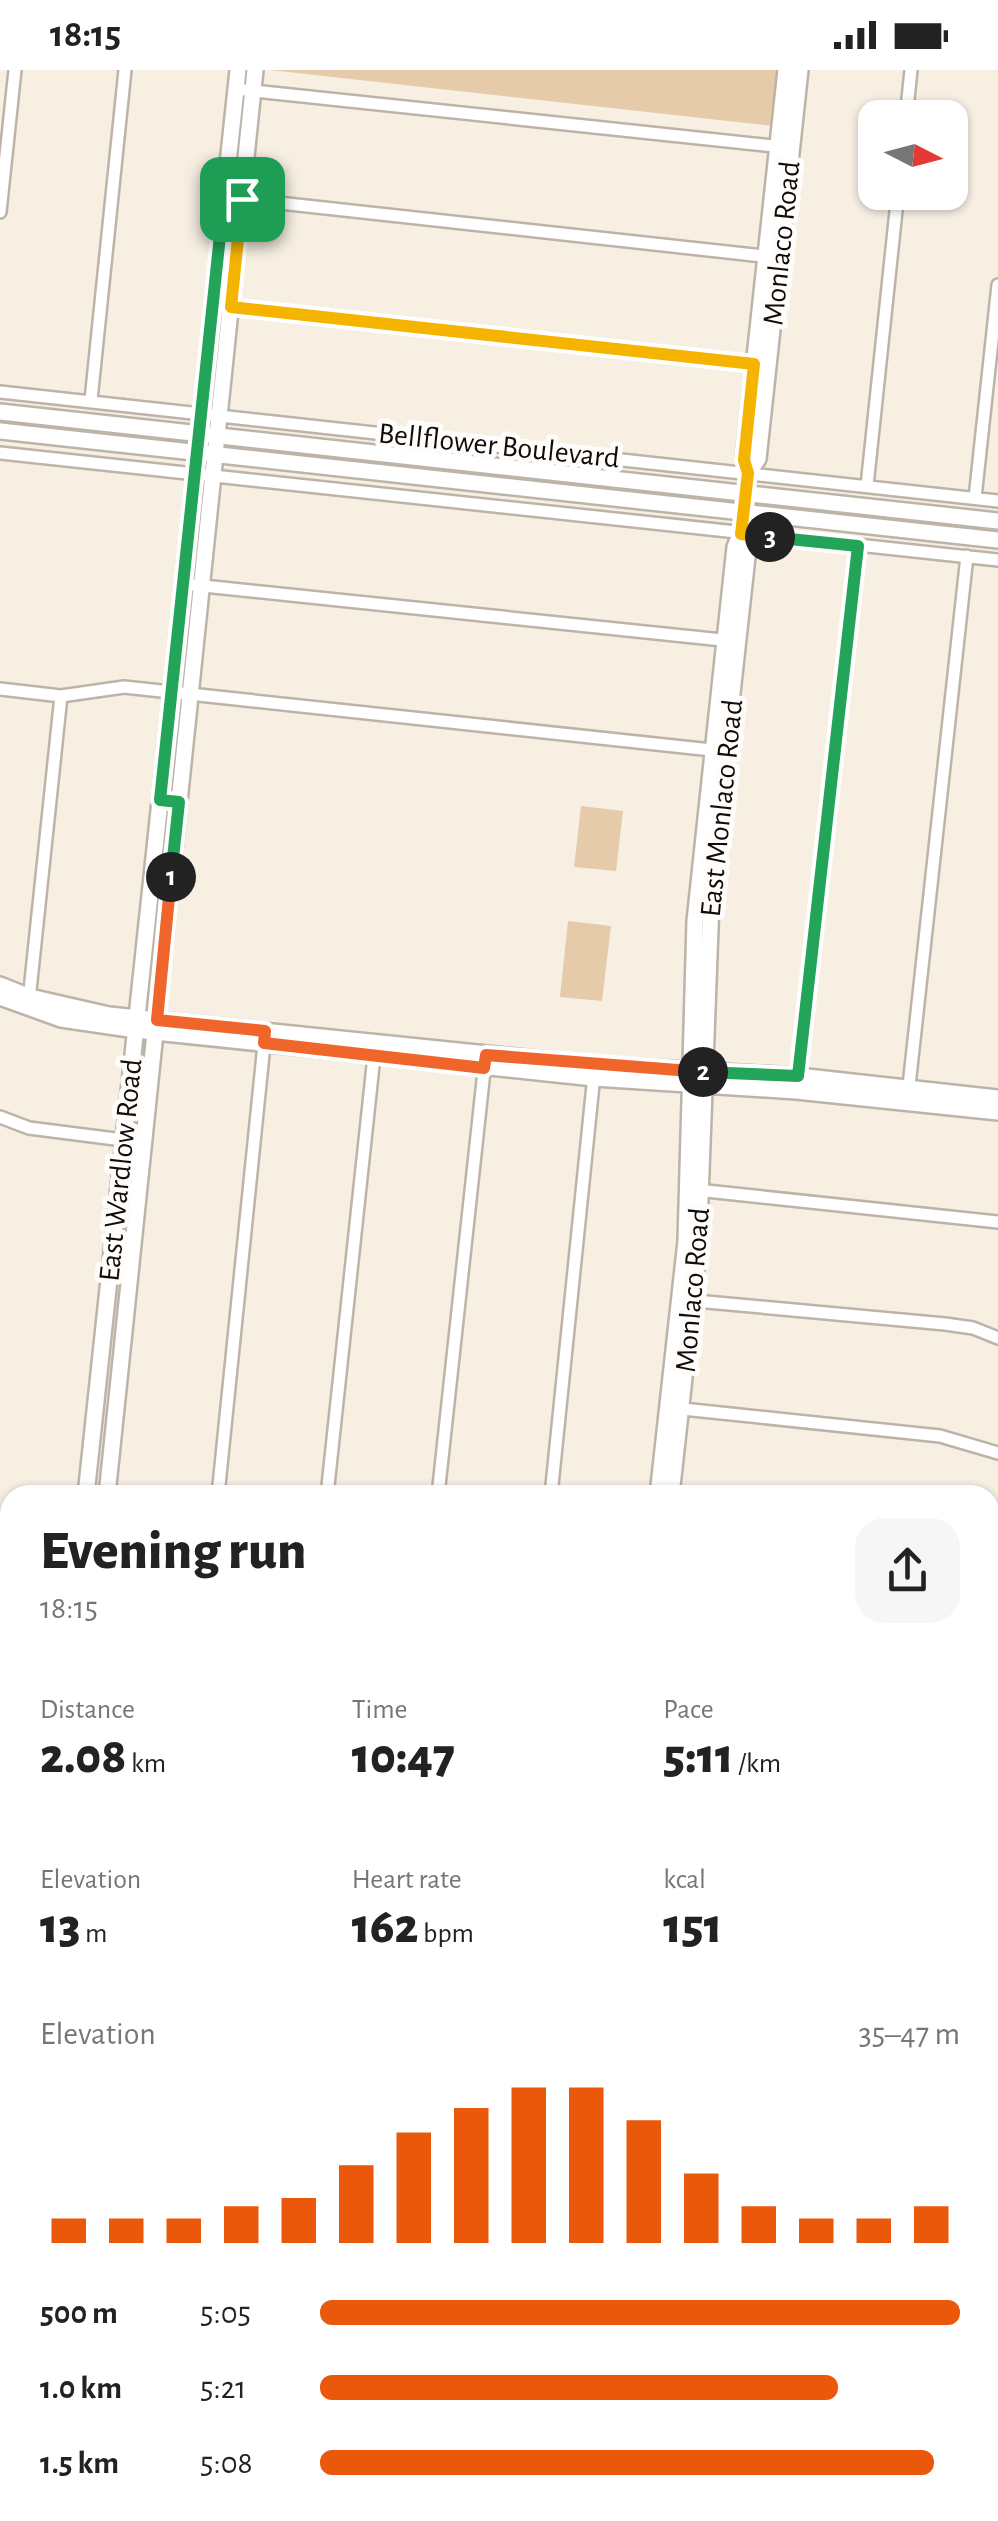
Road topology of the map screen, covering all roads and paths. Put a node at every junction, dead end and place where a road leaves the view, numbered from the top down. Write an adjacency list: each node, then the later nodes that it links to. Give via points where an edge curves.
1 (14, 70): 14 (street)
2 (125, 70): 21 (street)
3 (238, 70): 8 (main road, East Wardlow Road)
4 (255, 70): 8 (main road, East Wardlow Road)
5 (786, 70): 10 (main road, East Monlaco Road)
6 (800, 70): 10 (main road, Monlaco Road)
7 (910, 70): 9 (street)
8 (244, 90): 10 (street); 11 (main road, East Wardlow Road); 12 (main road, East Wardlow Road)
9 (908, 100)
10 (784, 147): 15 (main road, East Monlaco Road)
11 (224, 198): 12 (street); 17 (main road, East Wardlow Road)
12 (242, 199): 15 (street); 18 (main road, East Wardlow Road)
13 (896, 210): 33 (street)
14 (0, 212)
15 (773, 257): 19 (main road, East Monlaco Road)
16 (998, 285): 35 (street)
17 (213, 305): 18 (street); 23 (main road, East Wardlow Road)
18 (231, 307): 19 (street); 24 (main road, East Wardlow Road)
19 (761, 365): 31 (main road, East Monlaco Road, via 744,460)
20 (0, 392): 21 (street, Bellflower Boulevard)
21 (90, 400): 23 (street, Bellflower Boulevard)
22 (0, 412): 26 (main road, Bellflower Boulevard)
23 (202, 412): 24 (street, Bellflower Boulevard); 26 (main road, East Wardlow Road)
24 (221, 414): 27 (main road, East Wardlow Road); 31 (street, Bellflower Boulevard)
25 (0, 431): 28 (main road, Bellflower Boulevard)
26 (200, 434): 27 (main road, Bellflower Boulevard); 28 (main road, East Wardlow Road)
27 (218, 436): 30 (main road, East Wardlow Road); 34 (main road, Bellflower Boulevard)
28 (198, 452): 30 (main road, Bellflower Boulevard); 32 (main road, East Wardlow Road)
29 (0, 453): 32 (street, Bellflower Boulevard)
30 (217, 454): 32 (main road, East Wardlow Road); 37 (main road, Bellflower Boulevard)
31 (748, 473): 33 (street, Bellflower Boulevard); 34 (main road, East Monlaco Road)
32 (205, 477): 39 (street, Bellflower Boulevard); 44 (main road, East Wardlow Road); 45 (main road, East Wardlow Road)
33 (866, 486): 35 (street, Bellflower Boulevard)
34 (746, 492): 37 (main road, East Monlaco Road); 38 (main road, Bellflower Boulevard)
35 (975, 498): 36 (street, Bellflower Boulevard)
36 (998, 501)
37 (743, 512): 39 (main road, East Monlaco Road); 40 (main road, Bellflower Boulevard)
38 (998, 521)
39 (741, 534): 41 (street, Bellflower Boulevard); 46 (main road, East Monlaco Road)
40 (998, 540)
41 (858, 546): 42 (street, Bellflower Boulevard); 66 (street)
42 (967, 556): 43 (street, Bellflower Boulevard); 67 (street)
43 (998, 560)
44 (184, 584): 45 (street); 48 (main road, East Wardlow Road)
45 (202, 586): 46 (street); 49 (main road, East Wardlow Road)
46 (731, 641): 51 (main road, East Monlaco Road)
47 (0, 689): 50 (street)
48 (170, 692): 49 (street); 50 (street, via 110,687); 52 (main road, East Wardlow Road)
49 (190, 694): 51 (street); 53 (main road, East Wardlow Road)
50 (61, 696): 58 (street)
51 (719, 750): 65 (main road, East Monlaco Road)
52 (160, 800): 53 (main road); 54 (main road, East Wardlow Road)
53 (179, 802): 55 (main road, East Wardlow Road)
54 (149, 908): 55 (main road); 59 (main road, East Wardlow Road)
55 (168, 909): 60 (main road, East Wardlow Road)
56 (0, 986): 58 (main road)
57 (0, 998): 58 (main road)
58 (29, 1003): 59 (main road)
59 (136, 1023): 60 (main road); 71 (main road, East Wardlow Road)
60 (156, 1026): 61 (main road); 79 (main road, East Wardlow Road)
61 (264, 1037): 62 (main road); 80 (street)
62 (375, 1049): 63 (main road); 81 (street)
63 (485, 1061): 64 (main road); 82 (street)
64 (594, 1072): 65 (main road); 83 (street)
65 (698, 1078): 66 (main road); 72 (main road, Monlaco Road)
66 (797, 1084): 67 (main road)
67 (908, 1096): 68 (main road); 69 (main road)
68 (998, 1098)
69 (998, 1112)
70 (0, 1117): 71 (street, via 29,1128)
71 (122, 1140): 78 (main road, East Wardlow Road)
72 (694, 1189): 73 (street); 74 (main road, Monlaco Road)
73 (998, 1222)
74 (687, 1300): 75 (street, via 945,1324); 76 (main road, Monlaco Road)
75 (998, 1338)
76 (675, 1408): 77 (street, via 940,1436); 84 (main road, Monlaco Road); 85 (main road, Monlaco Road)
77 (998, 1453)
78 (87, 1485)
79 (108, 1485)
80 (219, 1485)
81 (328, 1485)
82 (439, 1485)
83 (552, 1485)
84 (660, 1485)
85 (671, 1485)

